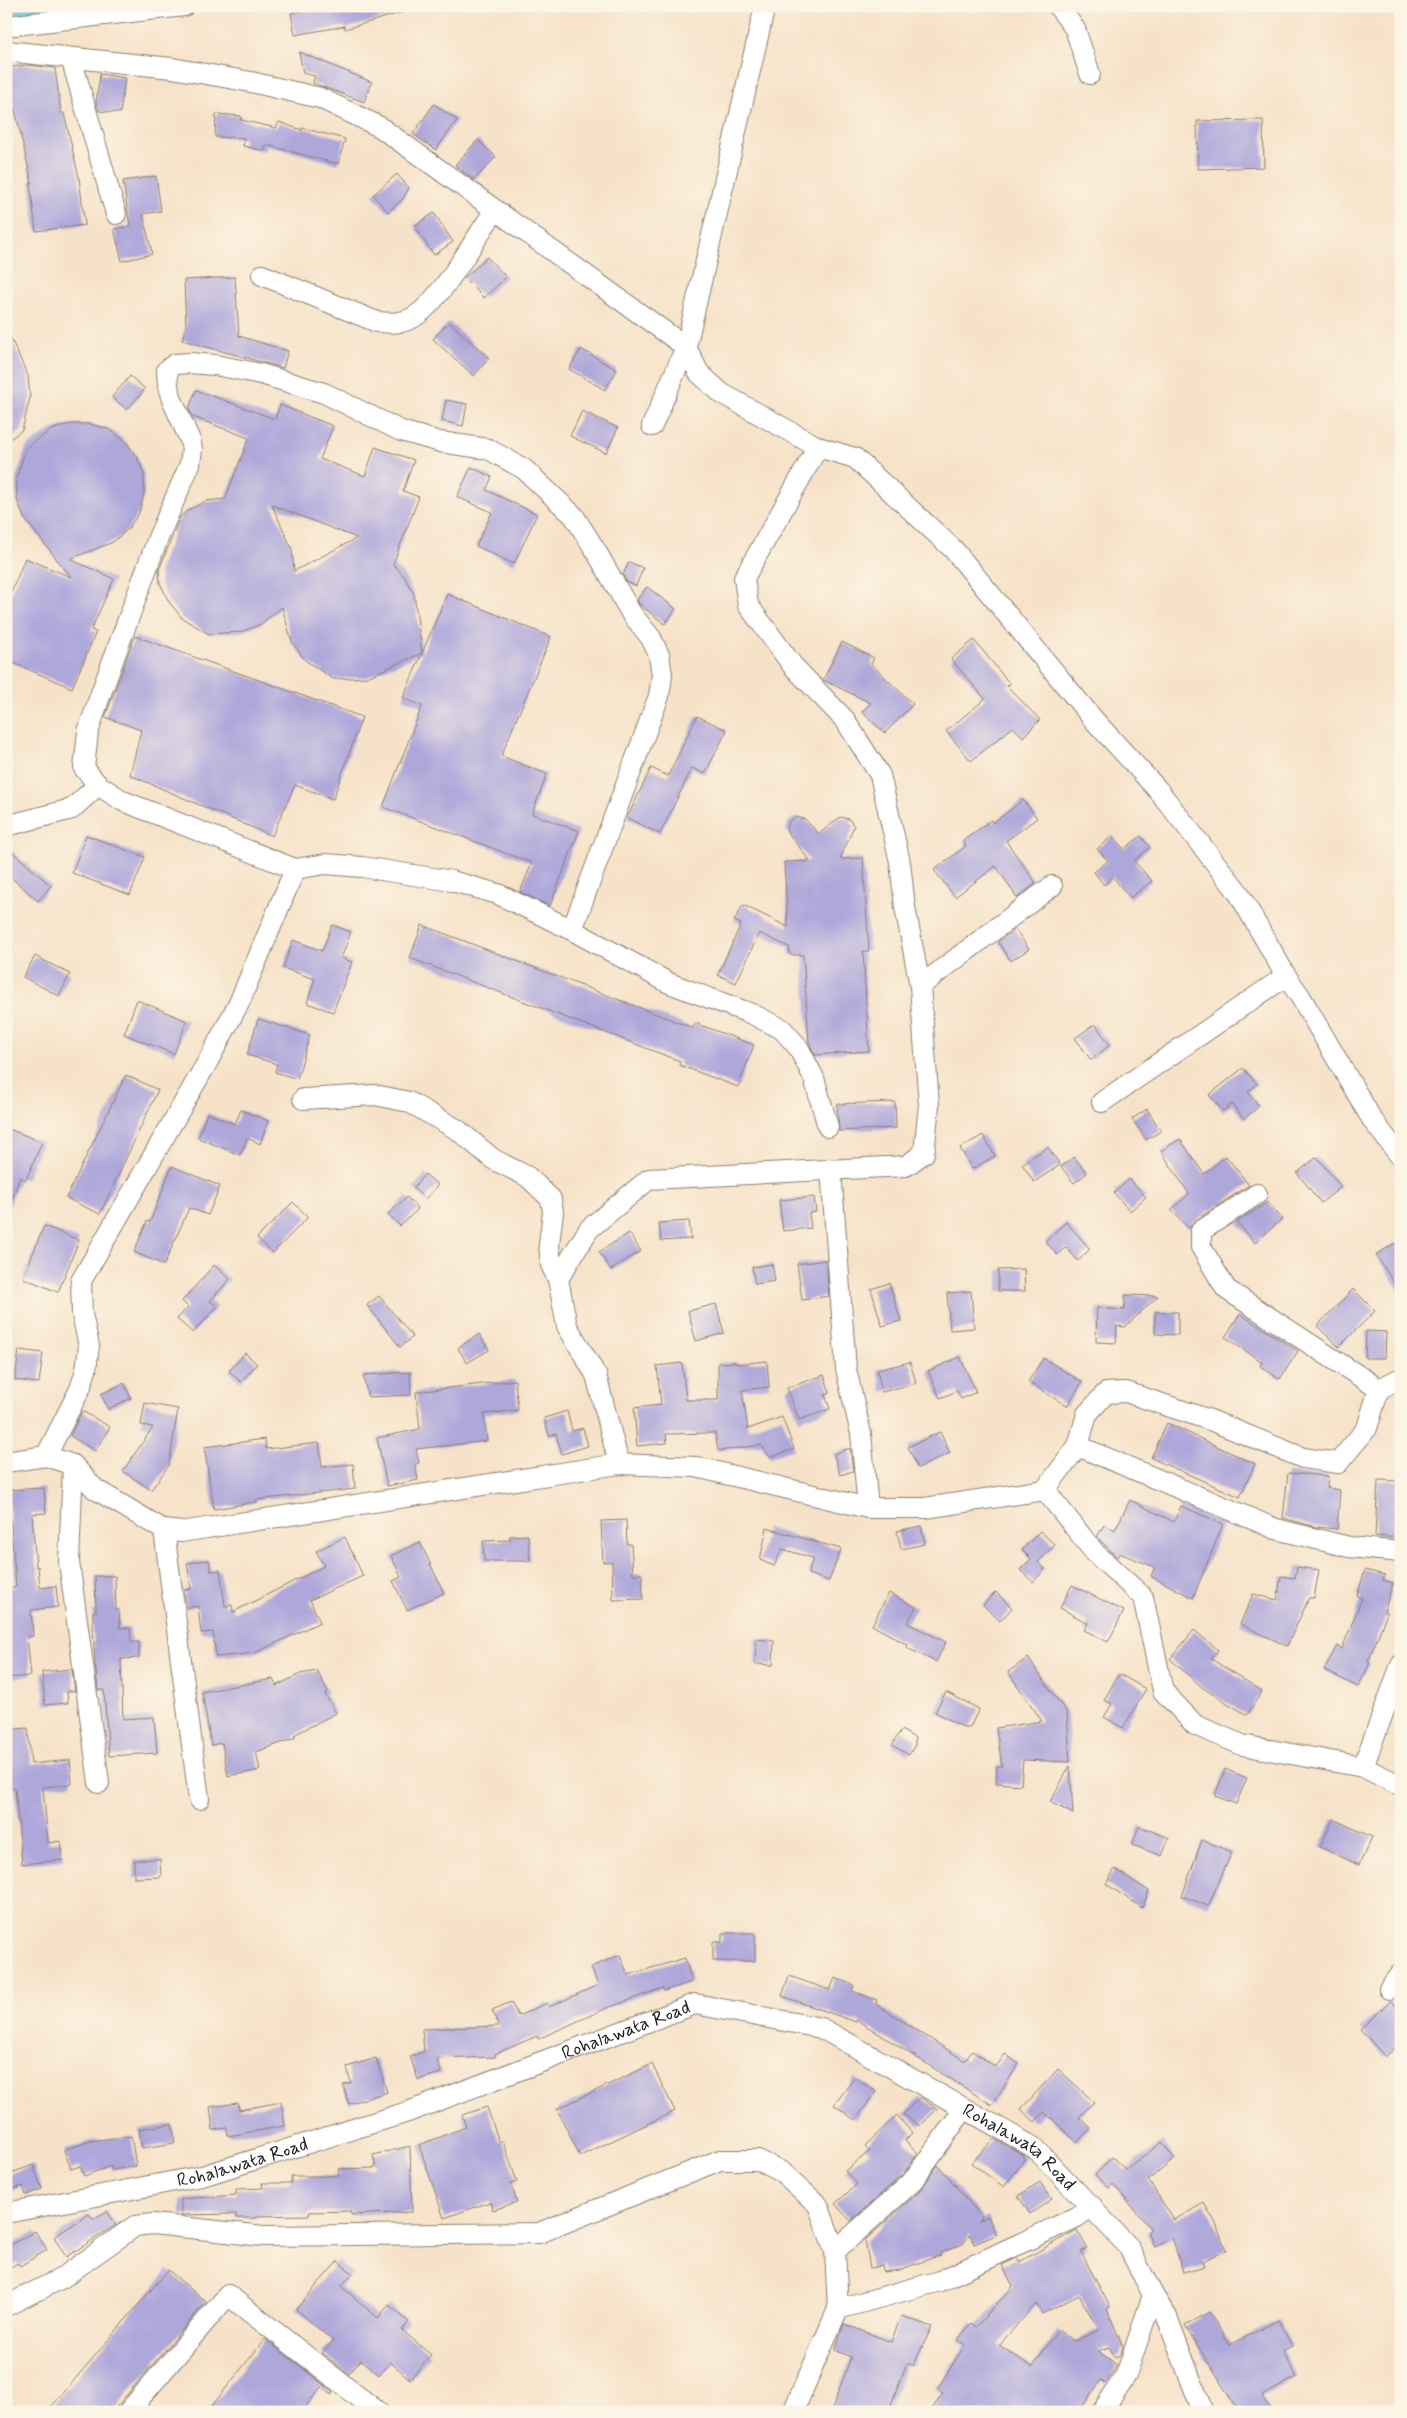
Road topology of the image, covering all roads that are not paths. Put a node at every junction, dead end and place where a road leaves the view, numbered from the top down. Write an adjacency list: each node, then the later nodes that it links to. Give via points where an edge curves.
1 (184, 6): 4 (street)
2 (765, 6): 11 (street)
3 (1058, 6): 7 (street, via 1076,29)
4 (6, 26)
5 (6, 50): 6 (street)
6 (71, 58): 8 (street, via 172,68 320,98 380,127); 9 (street)
7 (1090, 74)
8 (495, 210): 10 (street, via 429,306 413,318 396,324 377,322); 11 (street)
9 (116, 214)
10 (262, 275)
11 (686, 347): 12 (street); 13 (street, via 699,373 721,393)
12 (652, 426)
13 (818, 447): 19 (street, via 855,458 954,550 1093,720 1158,790 1207,850 1238,892); 20 (street, via 744,578 748,605 793,666 845,720 880,775 900,862)
14 (98, 785): 15 (street, via 72,809); 16 (street, via 123,801); 18 (street, via 84,768 88,732 158,538 190,464 190,440 172,400 167,370 175,364 215,365 261,374 324,393 401,430 440,442 488,449 524,469 574,516 630,613 651,638 659,655 662,675 659,696)
15 (6, 826)
16 (294, 869): 18 (street, via 326,864 452,881 498,894); 31 (street, via 239,1003 81,1281 82,1314 89,1346 86,1370 80,1390)
17 (1052, 886): 20 (street)
18 (572, 930): 23 (street, via 668,983 752,1014 782,1029 798,1047 814,1078)
19 (1286, 976): 22 (street); 24 (street, via 1373,1121)
20 (920, 986): 25 (street, via 929,1105 924,1153 906,1166)
21 (303, 1099): 27 (street, via 375,1095 409,1102 458,1130 493,1160 528,1178 551,1200 553,1212 549,1244 551,1265)
22 (1102, 1102)
23 (828, 1127)
24 (1401, 1157)
25 (831, 1170): 27 (street, via 649,1179 589,1229); 36 (street, via 846,1370 860,1434)
26 (1258, 1194): 29 (street, via 1201,1231 1200,1248 1226,1289)
27 (558, 1279): 33 (street, via 567,1326 596,1375)
28 (1401, 1378): 29 (street)
29 (1379, 1389): 30 (street, via 1367,1428 1338,1463 1303,1458 1210,1420 1126,1392 1106,1393 1087,1414)
30 (1078, 1446): 35 (street); 38 (street, via 1276,1529 1349,1547)
31 (46, 1456): 32 (street); 34 (street)
32 (6, 1462)
33 (620, 1464): 36 (street, via 696,1467); 37 (street, via 181,1532)
34 (73, 1465): 37 (street, via 95,1489); 41 (street, via 68,1562)
35 (1045, 1490): 36 (street, via 925,1508); 40 (street, via 1095,1553 1143,1597 1163,1691 1195,1725 1242,1745)
36 (868, 1508)
37 (164, 1530): 43 (street)
38 (1401, 1552)
39 (1401, 1665): 40 (street)
40 (1363, 1767): 42 (street)
41 (99, 1783)
42 (1401, 1786)
43 (199, 1799)
44 (1401, 1973): 45 (street)
45 (1389, 1990)
46 (964, 2109): 47 (street, Rohalawata Road, via 1035,2148); 48 (street, Rohalawata Road, via 821,2028 696,2004 408,2112 202,2176); 49 (street, via 911,2183)
47 (1092, 2206): 50 (street, Rohalawata Road, via 1128,2246); 52 (street, via 1077,2217 940,2281)
48 (6, 2214)
49 (835, 2251): 51 (street, via 818,2205 782,2172 758,2160 720,2160 539,2233 263,2236 153,2224 135,2226 62,2278); 52 (street)
50 (1153, 2295): 56 (street, via 1126,2375); 57 (street, Rohalawata Road, via 1167,2316)
51 (6, 2306)
52 (838, 2309): 55 (street)
53 (128, 2412): 54 (street, via 228,2295)
54 (378, 2412)
55 (793, 2412)
56 (1102, 2412)
57 (1203, 2412)

